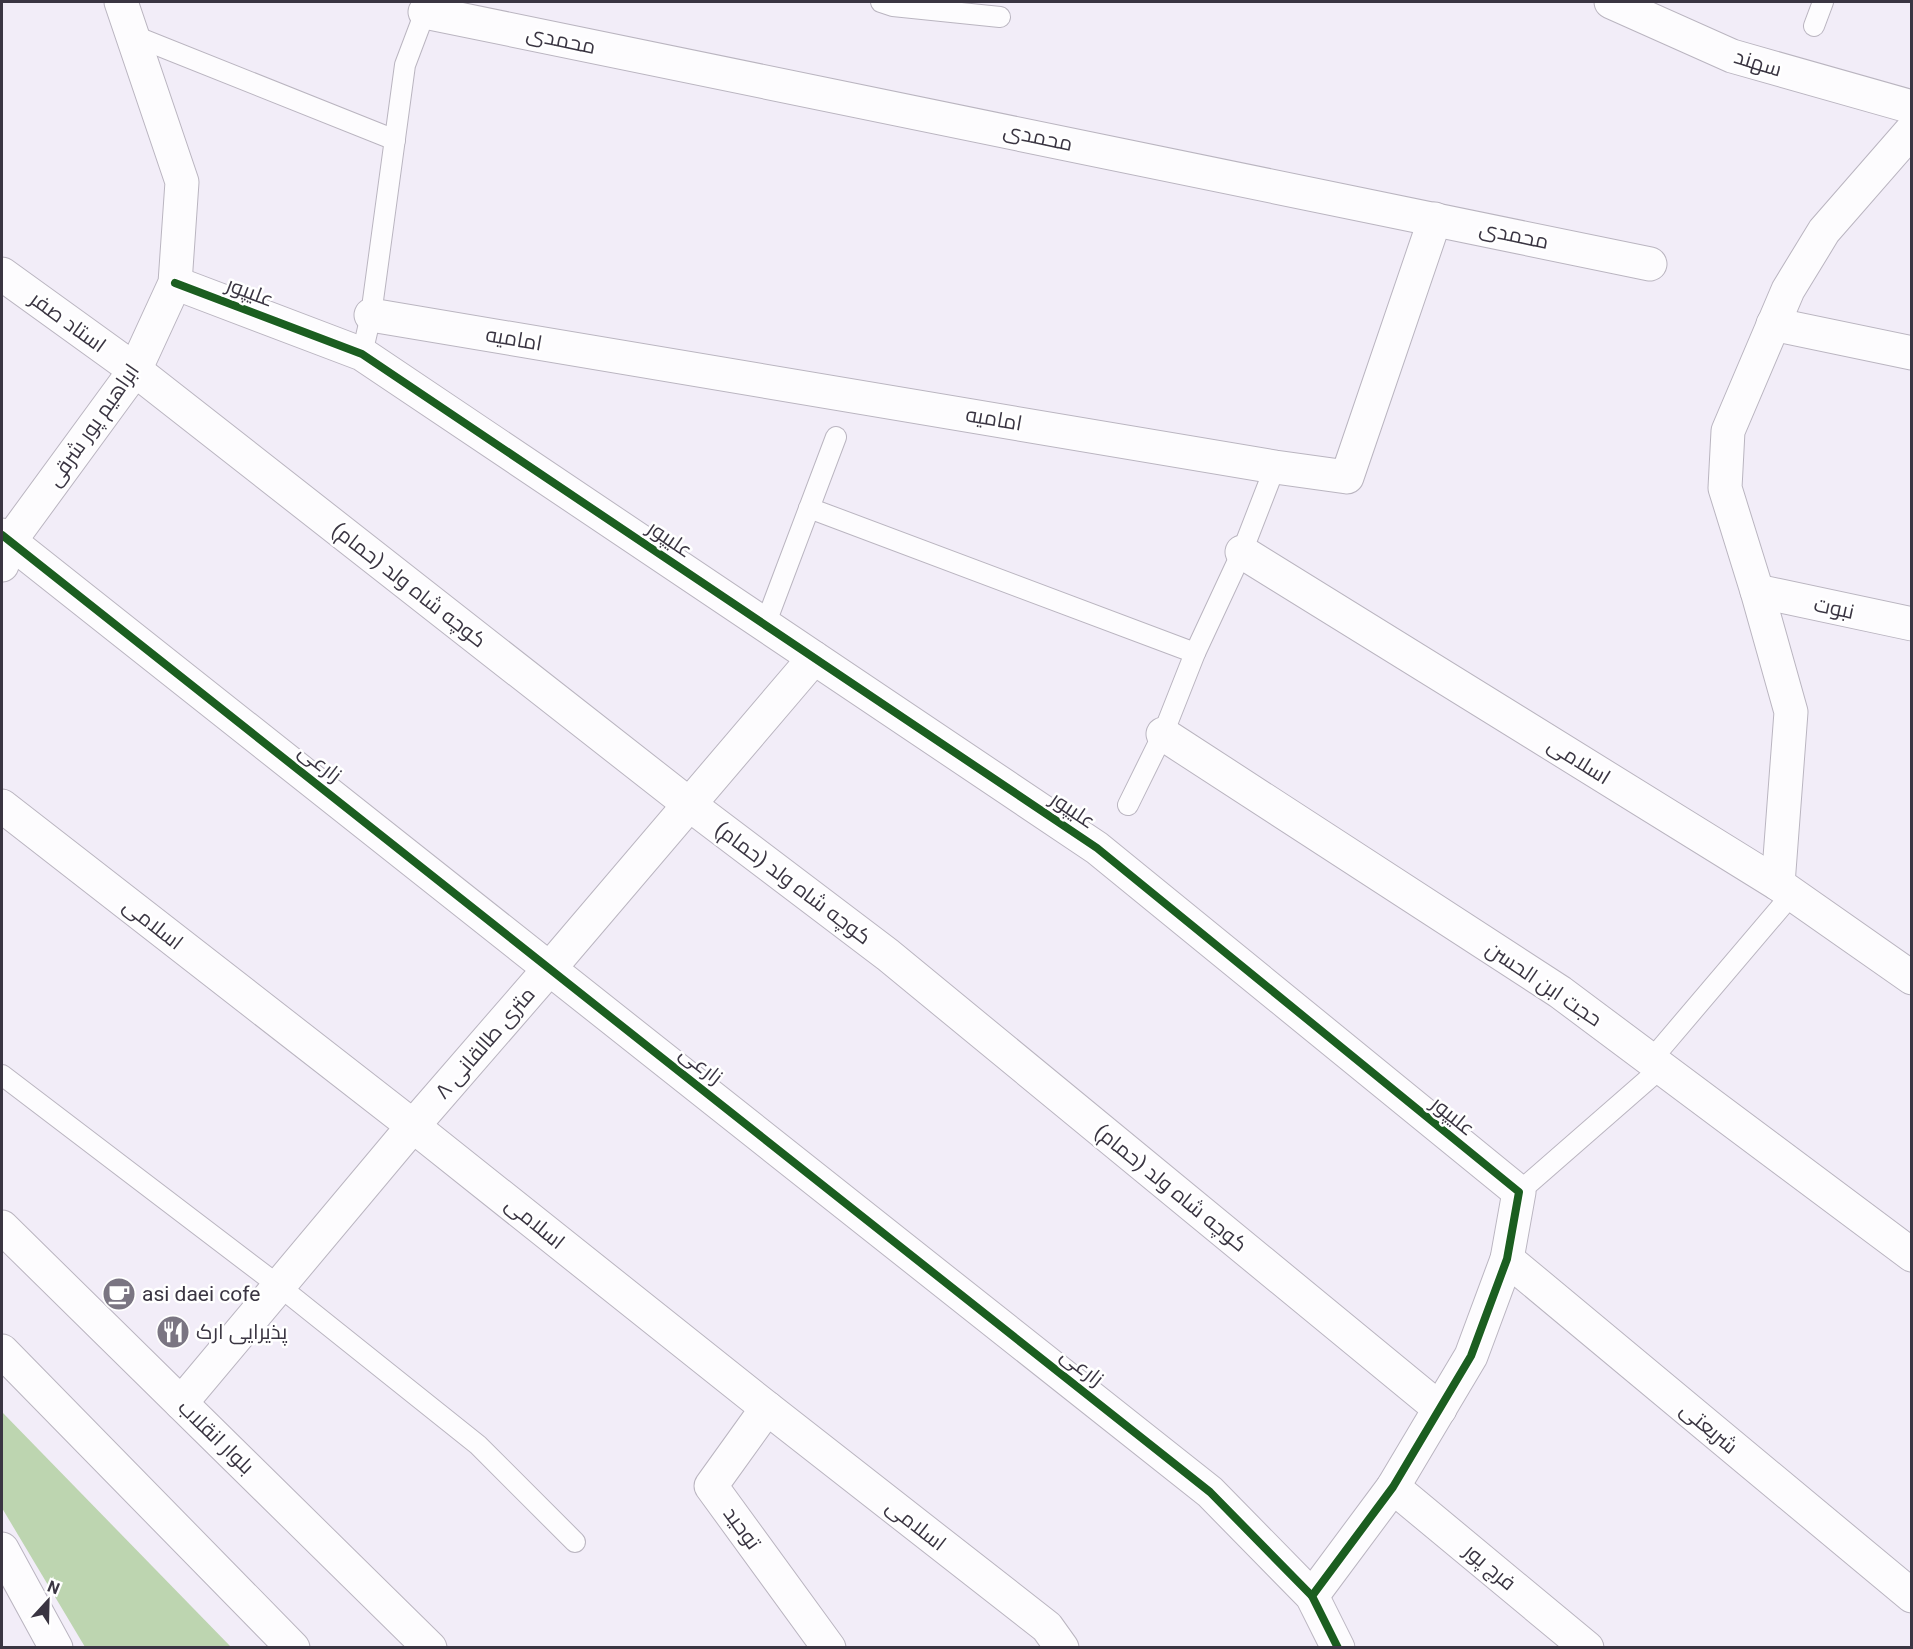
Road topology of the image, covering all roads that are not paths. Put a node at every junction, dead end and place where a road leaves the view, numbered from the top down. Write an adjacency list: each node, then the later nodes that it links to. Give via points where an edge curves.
1 (121, 2): 8 (street, ابراهیم پور شرقی)
2 (881, 2): 6 (lane)
3 (1611, 2): 9 (street, سهند, via 1732,56)
4 (1823, 2): 7 (lane)
5 (429, 7): 11 (lane, via 405,65); 12 (street, محمدی)
6 (1000, 17)
7 (1814, 26)
8 (132, 35): 11 (lane); 15 (street, ابراهیم پور شرقی, via 182,182)
9 (1911, 107)
10 (1911, 130): 17 (street, via 1824,231 1788,290)
11 (395, 140): 16 (lane)
12 (1435, 219): 13 (street, محمدی); 22 (street, امامیه, via 1347,477)
13 (1650, 264)
14 (2, 274): 20 (street, استاد صفر)
15 (175, 283): 19 (street, علیپور); 20 (street, ابراهیم پور شرقی)
16 (371, 315): 19 (lane); 22 (street, امامیه)
17 (1773, 324): 18 (street); 26 (street, via 1728,431 1725,488)
18 (1911, 353)
19 (362, 354): 28 (street, علیپور)
20 (135, 370): 24 (street, ابراهیم پور شرقی); 32 (street, کوچه شاه ولد (حمام))
21 (836, 437): 23 (lane)
22 (1275, 467): 25 (lane)
23 (809, 508): 28 (lane); 29 (lane)
24 (4, 547): 36 (street, زارعی)
25 (1242, 552): 29 (lane); 35 (street, اسلامی)
26 (1756, 591): 27 (street, نبوت); 35 (street, via 1791,712)
27 (1911, 624)
28 (765, 625): 30 (street, علیپور)
29 (1196, 653): 31 (lane)
30 (814, 658): 32 (street, ۸ متری طالقانی); 41 (street, علیپور, via 1097,848)
31 (1163, 734): 33 (lane); 38 (street, حجت ابن الحسن, via 1560,992)
32 (690, 805): 36 (street, ۸ متری طالقانی); 49 (street, کوچه شاه ولد (حمام), via 888,955)
33 (1128, 805)
34 (2, 806): 40 (street, اسلامی)
35 (1785, 889): 37 (street, اسلامی); 38 (lane)
36 (550, 968): 40 (street, ۸ متری طالقانی); 53 (street, زارعی, via 1210,1492)
37 (1911, 978)
38 (1656, 1064): 41 (lane); 43 (street, حجت ابن الحسن)
39 (2, 1076): 45 (lane)
40 (413, 1126): 45 (street, ۸ متری طالقانی); 48 (street, اسلامی)
41 (1519, 1192): 44 (street)
42 (2, 1227): 47 (street, بلوار انقلاب)
43 (1911, 1255)
44 (1507, 1259): 49 (street, via 1471,1356); 54 (street, شریعتی)
45 (279, 1286): 47 (street, ۸ متری طالقانی); 51 (lane, via 478,1445)
46 (2, 1351): 56 (street)
47 (181, 1403): 57 (street, بلوار انقلاب)
48 (766, 1408): 58 (street, توحید, via 711,1486); 59 (street, اسلامی, via 1047,1627)
49 (1440, 1409): 50 (street)
50 (1393, 1487): 53 (street); 61 (street, فرج پور)
51 (575, 1542)
52 (2, 1549): 55 (street)
53 (1312, 1596): 60 (street, زارعی)
54 (1911, 1596)
55 (56, 1647)
56 (293, 1647)
57 (430, 1647)
58 (828, 1647)
59 (1062, 1647)
60 (1338, 1647)
61 (1587, 1647)

